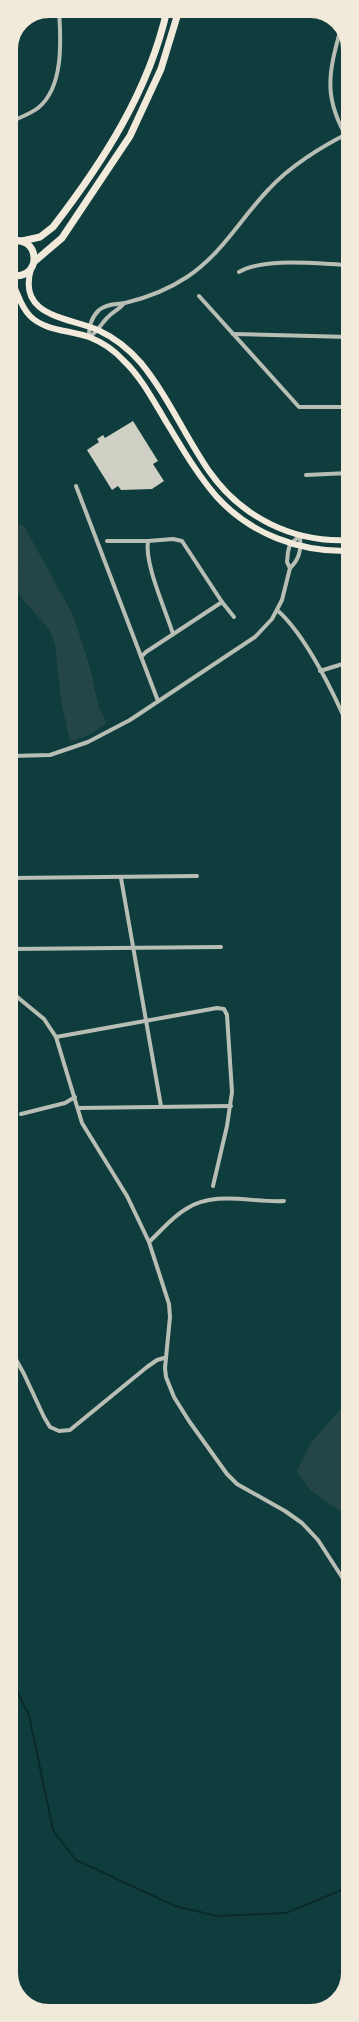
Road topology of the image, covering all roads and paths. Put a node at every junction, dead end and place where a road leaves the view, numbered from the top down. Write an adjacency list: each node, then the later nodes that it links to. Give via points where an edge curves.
1 (59, 17): 5 (street, via 58,68 51,90 37,108)
2 (165, 17): 9 (highway, via 149,66 117,135 53,227 40,237)
3 (176, 17): 10 (highway, via 161,69 130,136 62,238)
4 (339, 35): 6 (street, via 329,82 335,113)
5 (17, 118)
6 (342, 125)
7 (342, 137): 17 (street, via 292,168 268,189 222,248 207,262 168,287)
8 (17, 241): 9 (highway)
9 (22, 241): 10 (highway, via 30,246)
10 (35, 260): 12 (highway)
11 (342, 264): 13 (street, via 266,264)
12 (31, 269): 14 (highway, via 21,276); 18 (main road, via 27,284 34,303 54,316)
13 (239, 272)
14 (17, 276)
15 (17, 294): 21 (main road, via 24,309 40,323)
16 (199, 296): 20 (street)
17 (124, 303): 18 (street, via 115,303 100,309); 19 (street, via 106,319)
18 (89, 326): 19 (main road); 21 (street)
19 (99, 331): 21 (street); 27 (main road, via 121,344 141,363 209,472 223,489 236,502 258,517)
20 (233, 334): 22 (street); 23 (street, via 299,407)
21 (89, 337): 31 (main road, via 114,352 134,371 187,456 216,496 243,520)
22 (342, 337)
23 (342, 406)
24 (342, 473): 25 (street)
25 (306, 475)
26 (76, 486): 39 (street)
27 (300, 536): 28 (main road); 31 (street); 32 (street)
28 (342, 540)
29 (107, 541): 30 (street)
30 (148, 541): 35 (street, via 182,541); 38 (street, via 146,550 150,566)
31 (290, 544): 32 (main road); 34 (street, via 287,562)
32 (301, 547): 33 (main road); 34 (street, via 295,564)
33 (342, 551)
34 (290, 568): 36 (street)
35 (222, 602): 37 (street); 38 (street)
36 (277, 610): 41 (street, via 289,620); 42 (street, via 265,628 255,637)
37 (234, 617)
38 (174, 634): 39 (street)
39 (141, 657): 42 (street)
40 (342, 664): 41 (street)
41 (320, 671): 43 (street)
42 (158, 701): 44 (street, via 130,720 77,747 50,755)
43 (342, 715)
44 (17, 756)
45 (198, 876): 47 (street)
46 (17, 878): 47 (street)
47 (121, 878): 49 (street)
48 (222, 947): 49 (street)
49 (133, 948): 50 (street); 52 (street)
50 (17, 949)
51 (17, 997): 53 (street, via 44,1019)
52 (146, 1020): 53 (street); 55 (street); 56 (street, via 224,1009 227,1015 232,1083)
53 (56, 1037): 54 (street)
54 (75, 1097): 57 (street); 58 (street, via 65,1103)
55 (161, 1106): 56 (street); 57 (street)
56 (231, 1106): 59 (street)
57 (78, 1108): 61 (street, via 87,1133 127,1196)
58 (21, 1114)
59 (213, 1186)
60 (284, 1201): 61 (street, via 226,1198 203,1202 185,1209)
61 (149, 1242): 62 (street, via 170,1317)
62 (164, 1358): 63 (street, via 147,1366 65,1432 54,1430 44,1418); 64 (street, via 166,1377 174,1397 188,1421 227,1474 237,1484 286,1511 302,1523 318,1540)
63 (17, 1361)
64 (342, 1577)

